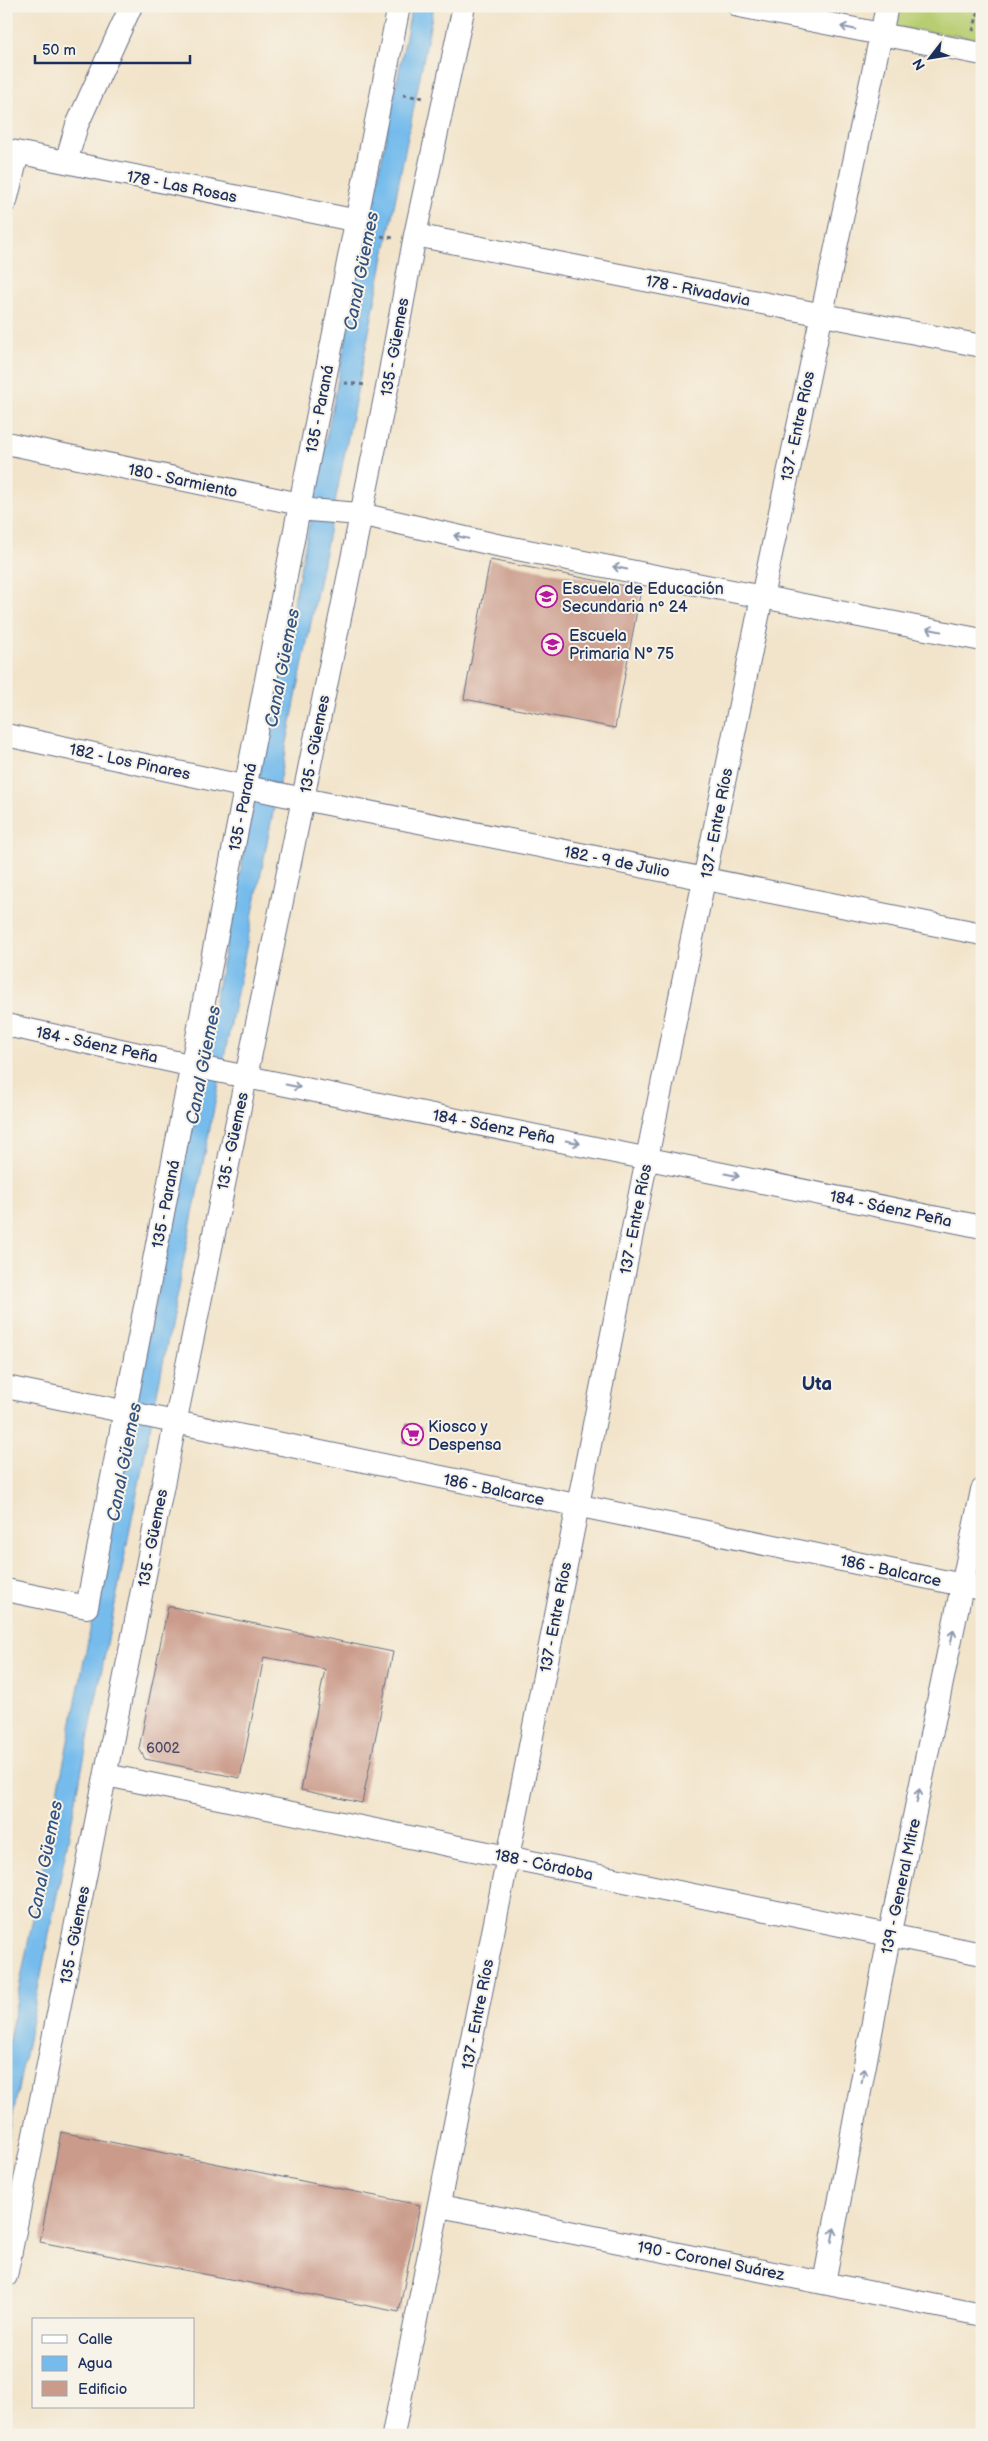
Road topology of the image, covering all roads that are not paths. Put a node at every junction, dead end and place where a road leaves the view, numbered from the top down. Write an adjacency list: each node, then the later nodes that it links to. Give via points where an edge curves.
1 (131, 6): 9 (street, via 77,125)
2 (399, 6): 11 (street, 135 - Paraná)
3 (464, 6): 12 (street, 135 - Güemes)
4 (739, 6): 6 (street, one-way to 4)
5 (887, 6): 6 (street, 137 - Entre Ríos)
6 (882, 35): 7 (street); 13 (street, 137 - Entre Ríos)
7 (982, 54)
8 (12, 152): 9 (street, 178 - Las Rosas); 10 (street)
9 (66, 162): 11 (street, 178 - Las Rosas)
10 (6, 200)
11 (361, 228): 16 (street, 135 - Paraná)
12 (405, 236): 13 (street, 178 - Rivadavia); 17 (street, 135 - Güemes, via 387,388)
13 (821, 314): 14 (street, 178 - Rivadavia); 18 (street, 137 - Entre Ríos)
14 (982, 346)
15 (6, 442): 16 (street, 180 - Sarmiento)
16 (305, 507): 17 (street, 180 - Sarmiento); 21 (street, 135 - Paraná)
17 (352, 514): 18 (street, 180 - Sarmiento, one-way to 17); 22 (street, 135 - Güemes)
18 (762, 597): 19 (street, 180 - Sarmiento, one-way to 18); 23 (street, 137 - Entre Ríos)
19 (982, 640)
20 (6, 735): 21 (street, 182 - Los Pinares)
21 (249, 787): 22 (street, 182 - 9 de Julio); 26 (street, 135 - Paraná)
22 (298, 798): 23 (street, 182 - 9 de Julio); 27 (street, 135 - Güemes)
23 (705, 878): 24 (street, 182 - 9 de Julio); 28 (street, 137 - Entre Ríos)
24 (982, 934)
25 (6, 1025): 26 (street, 184 - Sáenz Peña)
26 (198, 1066): 27 (street, 184 - Sáenz Peña); 31 (street, 135 - Paraná)
27 (238, 1074): 28 (street, 184 - Sáenz Peña, one-way to 28); 32 (street, 135 - Güemes)
28 (647, 1158): 29 (street, 184 - Sáenz Peña, one-way to 29); 34 (street, 137 - Entre Ríos)
29 (982, 1227)
30 (6, 1387): 31 (street, 186 - Balcarce)
31 (130, 1414): 32 (street, 186 - Balcarce); 36 (street, 135 - Paraná, via 87,1607)
32 (170, 1423): 34 (street, 186 - Balcarce); 37 (street, 135 - Güemes)
33 (982, 1490): 35 (street, 139 - General Mitre)
34 (577, 1506): 35 (street, 186 - Balcarce); 38 (street, 137 - Entre Ríos)
35 (972, 1587): 39 (street, 139 - General Mitre, one-way to 35)
36 (6, 1590)
37 (106, 1775): 38 (street, 188 - Córdoba); 42 (street, 135 - Güemes)
38 (508, 1856): 39 (street, 188 - Córdoba); 41 (street, 137 - Entre Ríos)
39 (888, 1937): 40 (street, 188 - Córdoba); 43 (street, 139 - General Mitre, one-way to 39)
40 (982, 1954)
41 (440, 2206): 43 (street, 190 - Coronel Suárez); 45 (street, 137 - Entre Ríos)
42 (6, 2276)
43 (824, 2283): 44 (street, 190 - Coronel Suárez)
44 (982, 2315)
45 (394, 2435)

